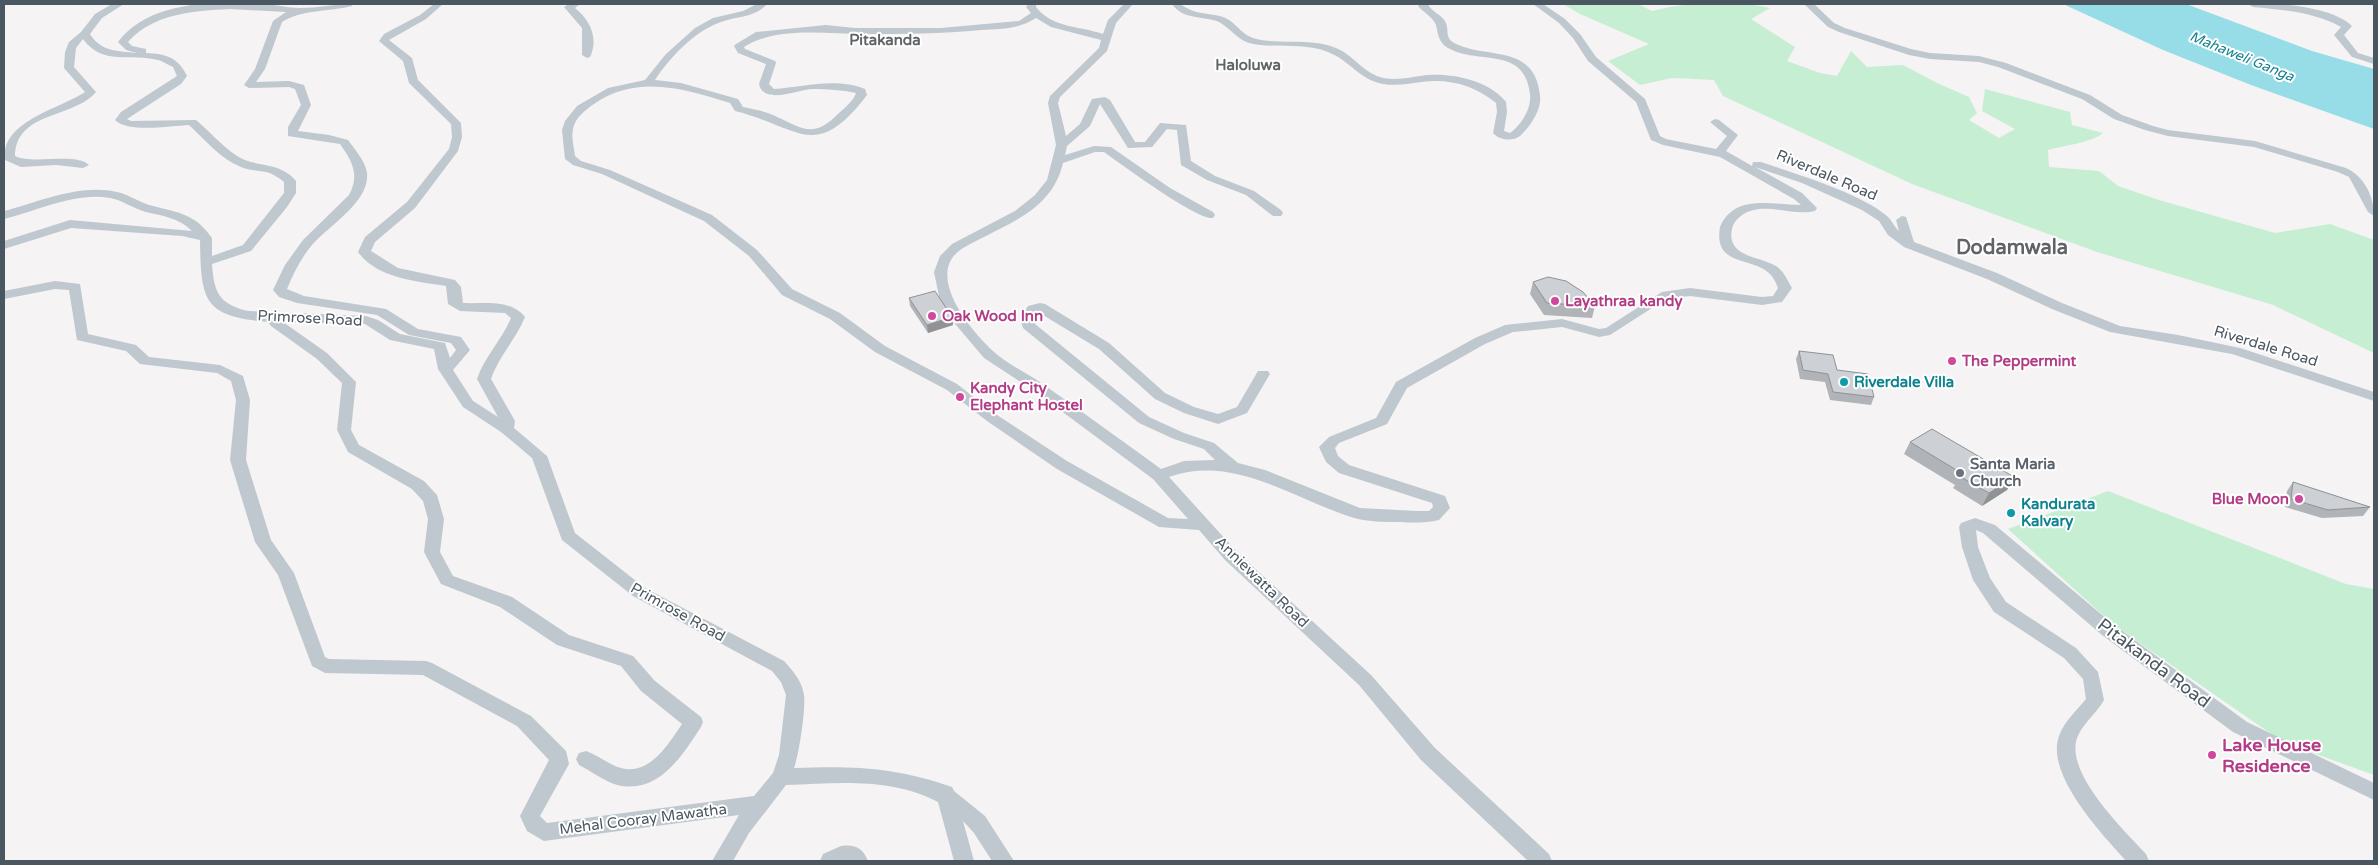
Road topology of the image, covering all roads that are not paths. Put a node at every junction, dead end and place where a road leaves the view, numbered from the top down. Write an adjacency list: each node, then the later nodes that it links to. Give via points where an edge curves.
1 (118, 4): 15 (street, via 102,12)
2 (349, 4): 13 (street)
3 (439, 4): 40 (street, via 384,41 408,60 413,81 456,123 458,138 454,149 411,205 369,240 364,252 376,265 395,273 450,283 454,287 455,304 460,307 509,309 518,317 513,332 488,364 484,379 508,421)
4 (576, 4): 17 (street, via 569,7 587,22 590,32)
5 (762, 4): 20 (street, via 757,10 704,26 655,70)
6 (1032, 4): 14 (street)
7 (1129, 4): 16 (street, via 1111,22)
8 (1177, 4): 9 (street, via 1186,12 1223,21 1249,40 1339,53 1360,72 1374,79 1386,82 1451,77 1480,88 1499,100 1502,107 1498,132 1511,136 1522,130 1536,101 1533,79 1523,65 1446,42 1441,23)
9 (1424, 4)
10 (1536, 4): 23 (street, Riverdale Road, via 1562,21 1592,59 1641,102 1655,138)
11 (1809, 4): 26 (street, via 1842,30 1909,52 1979,59 2002,65 2086,97 2124,120 2149,128 2255,144 2342,170 2352,176)
12 (2253, 4): 19 (street, via 2336,19 2347,26 2339,35 2355,55)
13 (298, 11): 18 (street, via 214,6 157,16 129,32 123,42 129,48); 37 (street, via 278,21 260,69 249,85 289,84 300,87 306,105 292,134 344,142 358,161 362,181 354,197 307,243 286,274 280,290 302,300 381,312 414,332 456,340 463,350)
14 (1035, 15): 16 (street, via 1054,25); 20 (street, via 1021,24 941,31 826,28 747,38 739,46 741,51 771,63 764,84 772,92 820,85 861,91 862,95 831,127 821,132 786,128 767,116 739,109 734,101 690,87)
15 (85, 34): 18 (street, via 91,45 102,52); 25 (street, via 69,49 69,68 91,92 84,100 24,126 11,140 8,152 9,158 21,164 56,162)
16 (1105, 38): 22 (street, via 1104,49 1055,96 1053,103)
17 (588, 55)
18 (152, 56): 34 (street, via 177,65 182,76 120,120 130,124 192,122 232,158 246,165 276,170 290,182 290,193 281,207 247,248)
19 (2374, 61)
20 (649, 82): 43 (street, via 609,90 581,107 567,130 569,157 577,164 606,172 708,218 753,254 787,292 835,316 880,349 952,387 1062,465 1165,524)
21 (1715, 122): 23 (street, via 1733,136)
22 (1062, 145): 24 (street); 27 (street, via 1085,126 1096,101 1105,100 1132,146 1148,145 1164,125 1182,127 1185,163 1211,178 1250,193)
23 (1720, 152): 32 (street, Riverdale Road, via 1806,181 1866,207 1884,219 1892,232); 41 (street, via 1798,196 1811,208 1748,207 1734,214 1725,226 1728,248 1734,254 1774,270 1785,288 1777,299 1762,301 1690,292 1662,296 1610,331 1599,333 1562,323 1510,328 1401,385 1382,421 1334,440 1327,447 1331,458 1344,469 1439,500 1442,508 1433,516 1359,514)
24 (1058, 161): 29 (street, via 1094,149 1107,149 1166,190); 42 (street, Anniewatta Road, via 1053,180 1039,198 1019,214 956,247 944,259 940,272 947,301 989,355)
25 (83, 165)
26 (2374, 212)
27 (1278, 213)
28 (4, 215): 31 (street, via 69,197 97,193 115,195 187,220)
29 (1210, 215)
30 (1902, 220): 32 (street)
31 (206, 238): 33 (street, via 183,232 70,224); 34 (street, Primrose Road)
32 (1908, 244): 39 (street, Riverdale Road, via 2115,329 2235,351)
33 (4, 245)
34 (207, 262): 36 (street, Primrose Road, via 208,292 219,305 243,314)
35 (4, 295): 48 (street, Mehal Cooray Mawatha, via 55,284 75,287 82,337 131,348 145,361 220,369 238,379 243,400 238,460 264,542 286,573 318,661 325,666 426,668 524,721 558,757 558,764 530,816 534,825 544,832)
36 (273, 318): 37 (street, Primrose Road, via 368,320 394,337 440,346); 44 (street, via 349,382 344,430 353,448 418,485 431,499 436,519 432,552 447,580 506,602 563,640 628,661 648,686 694,722 669,759 644,776 619,777)
37 (445, 369): 40 (street, Primrose Road, via 468,404)
38 (1263, 374): 41 (street, via 1242,410 1218,419 1160,396 1104,346 1040,307 1033,309 1027,318 1028,325 1144,420 1209,446)
39 (2374, 397)
40 (506, 429): 45 (street, Primrose Road, via 539,456 568,536 639,592 778,666 789,679 795,695 789,755)
41 (1232, 466): 42 (street, via 1190,464)
42 (1160, 475): 43 (street, Anniewatta Road)
43 (1205, 525): 54 (street, Anniewatta Road, via 1231,556 1365,680 1428,754)
44 (586, 759)
45 (781, 777): 47 (street, via 864,774 908,780); 48 (street, Primrose Road)
46 (2374, 792): 55 (street, Pitakanda Road, via 2240,727 2108,630 1989,529 1975,524 1967,527 1970,547 1982,580 2000,607 2070,653 2092,677 2095,700 2067,738 2066,764 2089,802)
47 (945, 793): 52 (street); 53 (street, via 974,818)
48 (760, 804): 49 (street, Primrose Road)
49 (722, 861)
50 (830, 861): 51 (street, via 845,854 853,855)
51 (858, 861)
52 (964, 861)
53 (1004, 861)
54 (1542, 861)
55 (2139, 861)

